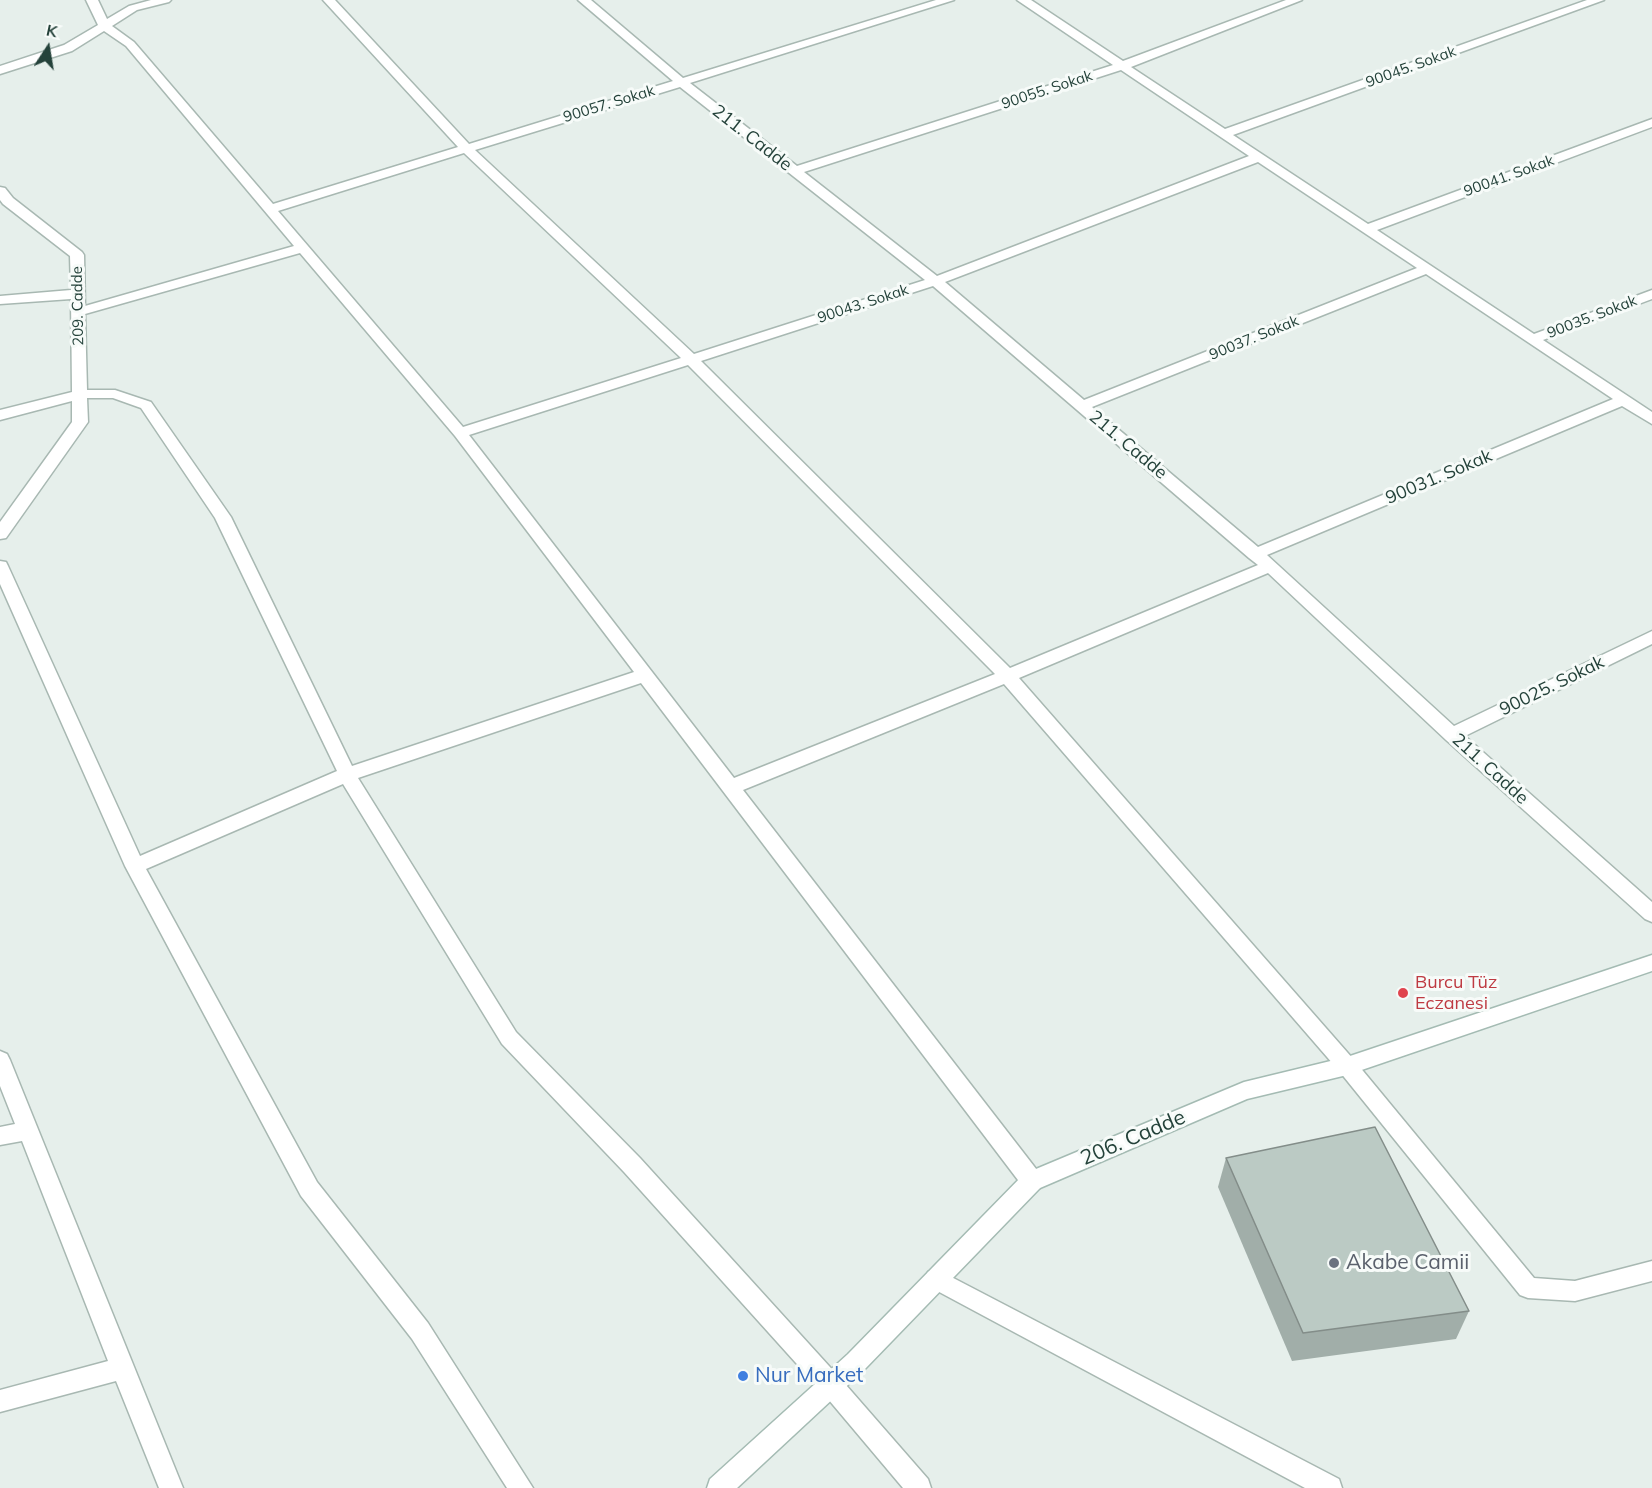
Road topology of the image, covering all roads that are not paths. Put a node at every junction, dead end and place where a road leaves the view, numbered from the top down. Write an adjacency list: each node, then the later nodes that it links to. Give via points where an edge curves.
1 (93, 0): 9 (street)
2 (165, 0): 9 (street, via 133,8)
3 (328, 0): 15 (street)
4 (584, 0): 12 (street, 211. Cadde)
5 (948, 0): 12 (street, 90057. Sokak)
6 (1023, 0): 10 (street)
7 (1296, 0): 10 (street, 90055. Sokak)
8 (1598, 0): 14 (street, 90045. Sokak)
9 (104, 26): 11 (street, via 68,48); 19 (street, via 130,44)
10 (1122, 66): 14 (street); 17 (street, 90055. Sokak)
11 (0, 70)
12 (680, 81): 15 (street, 90057. Sokak); 17 (street, 211. Cadde)
13 (1648, 128): 20 (street, 90041. Sokak)
14 (1223, 134): 16 (street)
15 (467, 148): 19 (street, 90057. Sokak); 29 (street)
16 (1259, 157): 20 (street); 23 (street, 90043. Sokak)
17 (795, 171): 23 (street, 211. Cadde)
18 (0, 192): 24 (street, 209. Cadde, via 77,255)
19 (270, 209): 21 (street)
20 (1366, 229): 22 (street)
21 (303, 248): 27 (street); 35 (street)
22 (1427, 269): 28 (street); 32 (street, 90037. Sokak)
23 (934, 280): 29 (street, 90043. Sokak); 32 (street, 211. Cadde)
24 (78, 294): 26 (street); 27 (street, 209. Cadde)
25 (1652, 294): 28 (street, 90035. Sokak)
26 (0, 300)
27 (78, 312): 30 (street, 209. Cadde)
28 (1533, 339): 31 (street)
29 (691, 359): 35 (street, 90043. Sokak); 44 (street)
30 (80, 394): 33 (street); 36 (street, 209. Cadde, via 80,422); 46 (street, via 115,394 146,405 223,517)
31 (1624, 400): 34 (street); 39 (street, 90031. Sokak)
32 (1082, 406): 39 (street, 211. Cadde)
33 (0, 415)
34 (1652, 419)
35 (460, 433): 43 (street)
36 (19, 506): 37 (street); 38 (street)
37 (0, 510)
38 (0, 534)
39 (1255, 554): 41 (street, 211. Cadde)
40 (0, 566): 48 (street)
41 (1270, 566): 44 (street); 45 (street, 211. Cadde)
42 (1652, 637): 45 (street, 90025. Sokak)
43 (645, 675): 46 (street); 47 (street)
44 (1007, 676): 47 (street); 52 (street)
45 (1452, 735): 49 (street, 211. Cadde)
46 (348, 774): 48 (street); 59 (street, via 509,1038 632,1165)
47 (731, 787): 55 (street)
48 (135, 866): 62 (street, via 309,1189 420,1331)
49 (1652, 914)
50 (1652, 963): 52 (street, 206. Cadde)
51 (0, 1060): 53 (street)
52 (1347, 1066): 55 (street, 206. Cadde, via 1244,1091); 56 (street, via 1528,1288 1575,1291)
53 (29, 1131): 54 (street); 58 (street)
54 (0, 1136)
55 (1032, 1181): 57 (street, 206. Cadde)
56 (1652, 1271)
57 (936, 1279): 59 (street, 206. Cadde); 65 (street)
58 (123, 1368): 60 (street); 61 (street)
59 (831, 1386): 63 (street, 206. Cadde); 64 (street)
60 (0, 1401)
61 (171, 1488)
62 (521, 1488)
63 (719, 1488)
64 (919, 1488)
65 (1330, 1488)

